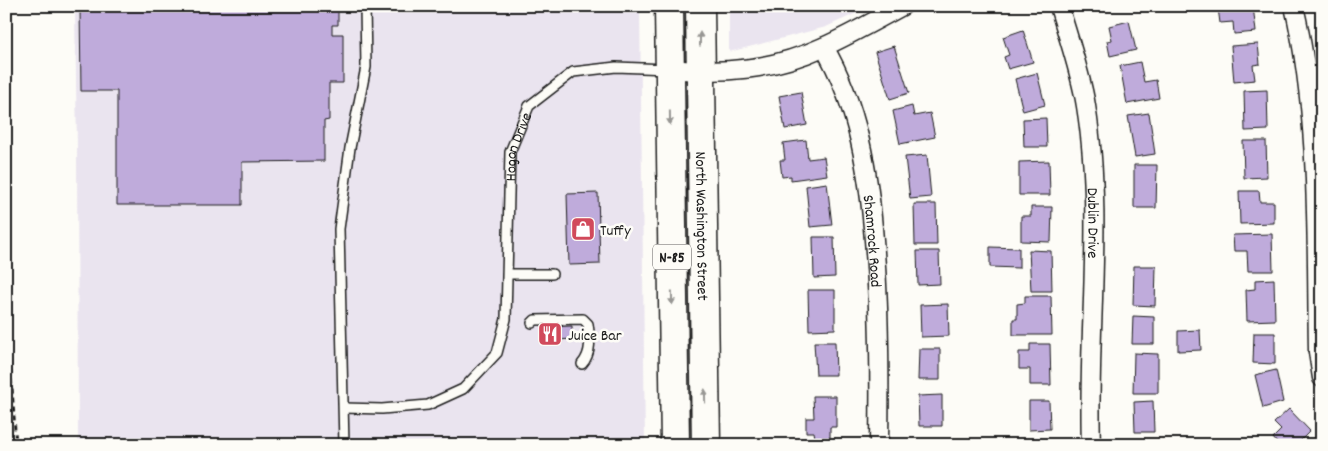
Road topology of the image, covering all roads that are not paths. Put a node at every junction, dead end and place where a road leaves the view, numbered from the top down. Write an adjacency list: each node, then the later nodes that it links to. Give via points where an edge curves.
1 (365, 6): 15 (lane, via 366,67 339,229)
2 (669, 6): 8 (main road, North Washington Street / N-85)
3 (700, 6): 9 (main road, North Washington Street / N-85, one-way to 3)
4 (902, 6): 7 (street, Hogan Drive)
5 (1059, 6): 20 (street, Dublin Drive, via 1086,105 1092,169)
6 (1294, 6): 14 (street, via 1313,122 1318,352)
7 (824, 47): 9 (street, Hogan Drive, via 772,64 742,70); 19 (street, Shamrock Road, via 845,89 862,149 871,201 880,349)
8 (669, 70): 9 (street, Hogan Drive); 10 (lane, Hogan Drive, via 616,67 573,72 529,106 510,152); 17 (main road, North Washington Street / N-85, one-way to 17)
9 (700, 72): 18 (main road, North Washington Street / N-85, one-way to 9)
10 (508, 274): 11 (lane); 15 (lane, Hogan Drive, via 506,320 497,354 464,388 428,405)
11 (552, 274)
12 (532, 323): 13 (lane, via 535,320 583,320 588,324 588,358)
13 (582, 364)
14 (1322, 378)
15 (344, 408): 16 (lane)
16 (344, 445)
17 (675, 445)
18 (706, 445)
19 (879, 445)
20 (1091, 445)

